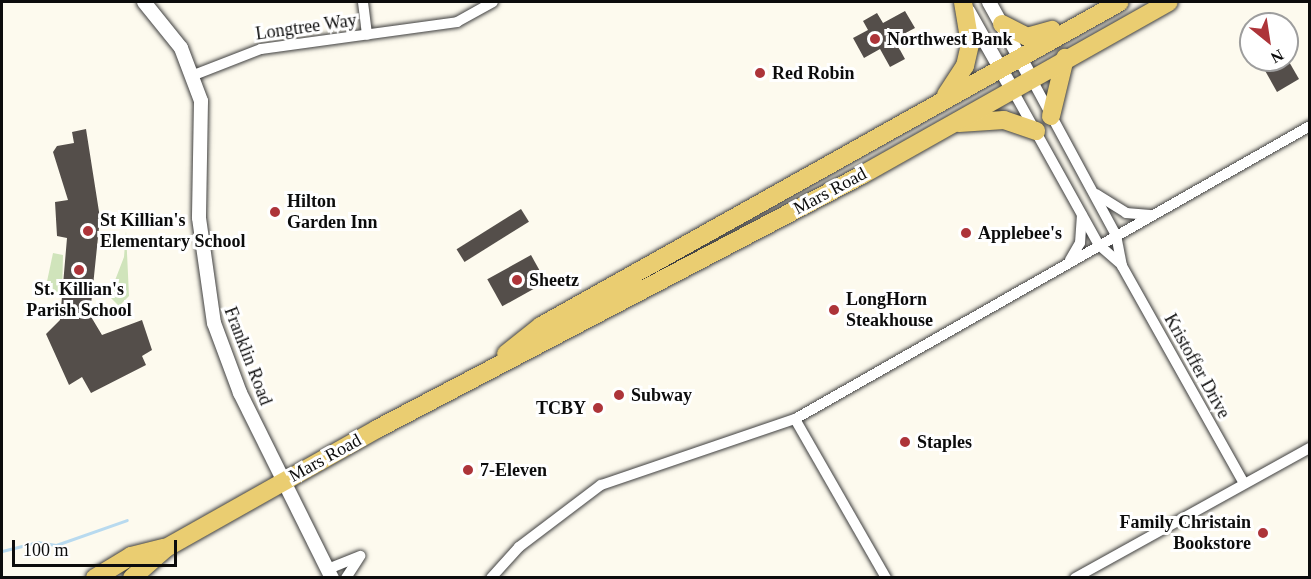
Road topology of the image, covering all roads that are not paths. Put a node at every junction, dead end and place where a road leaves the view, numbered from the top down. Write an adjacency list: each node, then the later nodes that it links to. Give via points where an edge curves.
1 (144, 2): 14 (street, Franklin Road, via 181,48)
2 (363, 2): 10 (street)
3 (493, 2): 10 (street, Longtree Way, via 457,22)
4 (963, 2): 13 (street); 17 (main road, via 970,36 968,57)
5 (989, 2): 9 (street)
6 (1104, 2): 9 (main road, via 1044,34 1018,35)
7 (1120, 2): 11 (main road, Mars Road)
8 (1168, 2): 12 (main road, Mars Road)
9 (1002, 24): 11 (street)
10 (367, 35): 14 (street, Longtree Way, via 261,49)
11 (1019, 57): 13 (main road, Mars Road); 15 (street)
12 (1065, 58): 15 (main road, Mars Road); 18 (main road)
13 (1000, 68): 16 (street); 17 (main road, Mars Road)
14 (194, 75): 32 (street, Franklin Road, via 201,101 202,252 214,323 242,396)
15 (1030, 78): 16 (main road, Mars Road); 18 (street, Kristoffer Drive)
16 (1012, 89): 19 (main road, Mars Road); 21 (street, Kristoffer Drive)
17 (940, 102): 29 (main road, Mars Road, via 541,326)
18 (1051, 116): 22 (street, Kristoffer Drive)
19 (951, 124): 21 (main road, via 1004,120); 29 (main road, Mars Road, via 551,342)
20 (1310, 126): 23 (street)
21 (1036, 131): 24 (street, Kristoffer Drive)
22 (1092, 192): 23 (street, via 1126,213); 25 (street, Kristoffer Drive)
23 (1156, 213): 25 (street)
24 (1082, 215): 26 (street, Kristoffer Drive); 27 (street, via 1080,243)
25 (1116, 236): 26 (street); 28 (street, Kristoffer Drive)
26 (1099, 245): 27 (street); 28 (street, Kristoffer Drive)
27 (1067, 263): 30 (street)
28 (1122, 266): 33 (street, Kristoffer Drive)
29 (485, 369): 32 (main road, Mars Road)
30 (795, 419): 39 (street, via 601,485 528,539); 40 (street)
31 (1310, 448): 33 (street)
32 (285, 481): 34 (main road, Mars Road); 35 (street, Franklin Road)
33 (1243, 482): 41 (street)
34 (166, 548): 36 (main road, Mars Road, via 131,556); 37 (main road, Mars Road)
35 (330, 573): 38 (street, via 360,556)
36 (95, 578)
37 (132, 578)
38 (346, 578)
39 (491, 578)
40 (886, 578)
41 (1075, 578)

